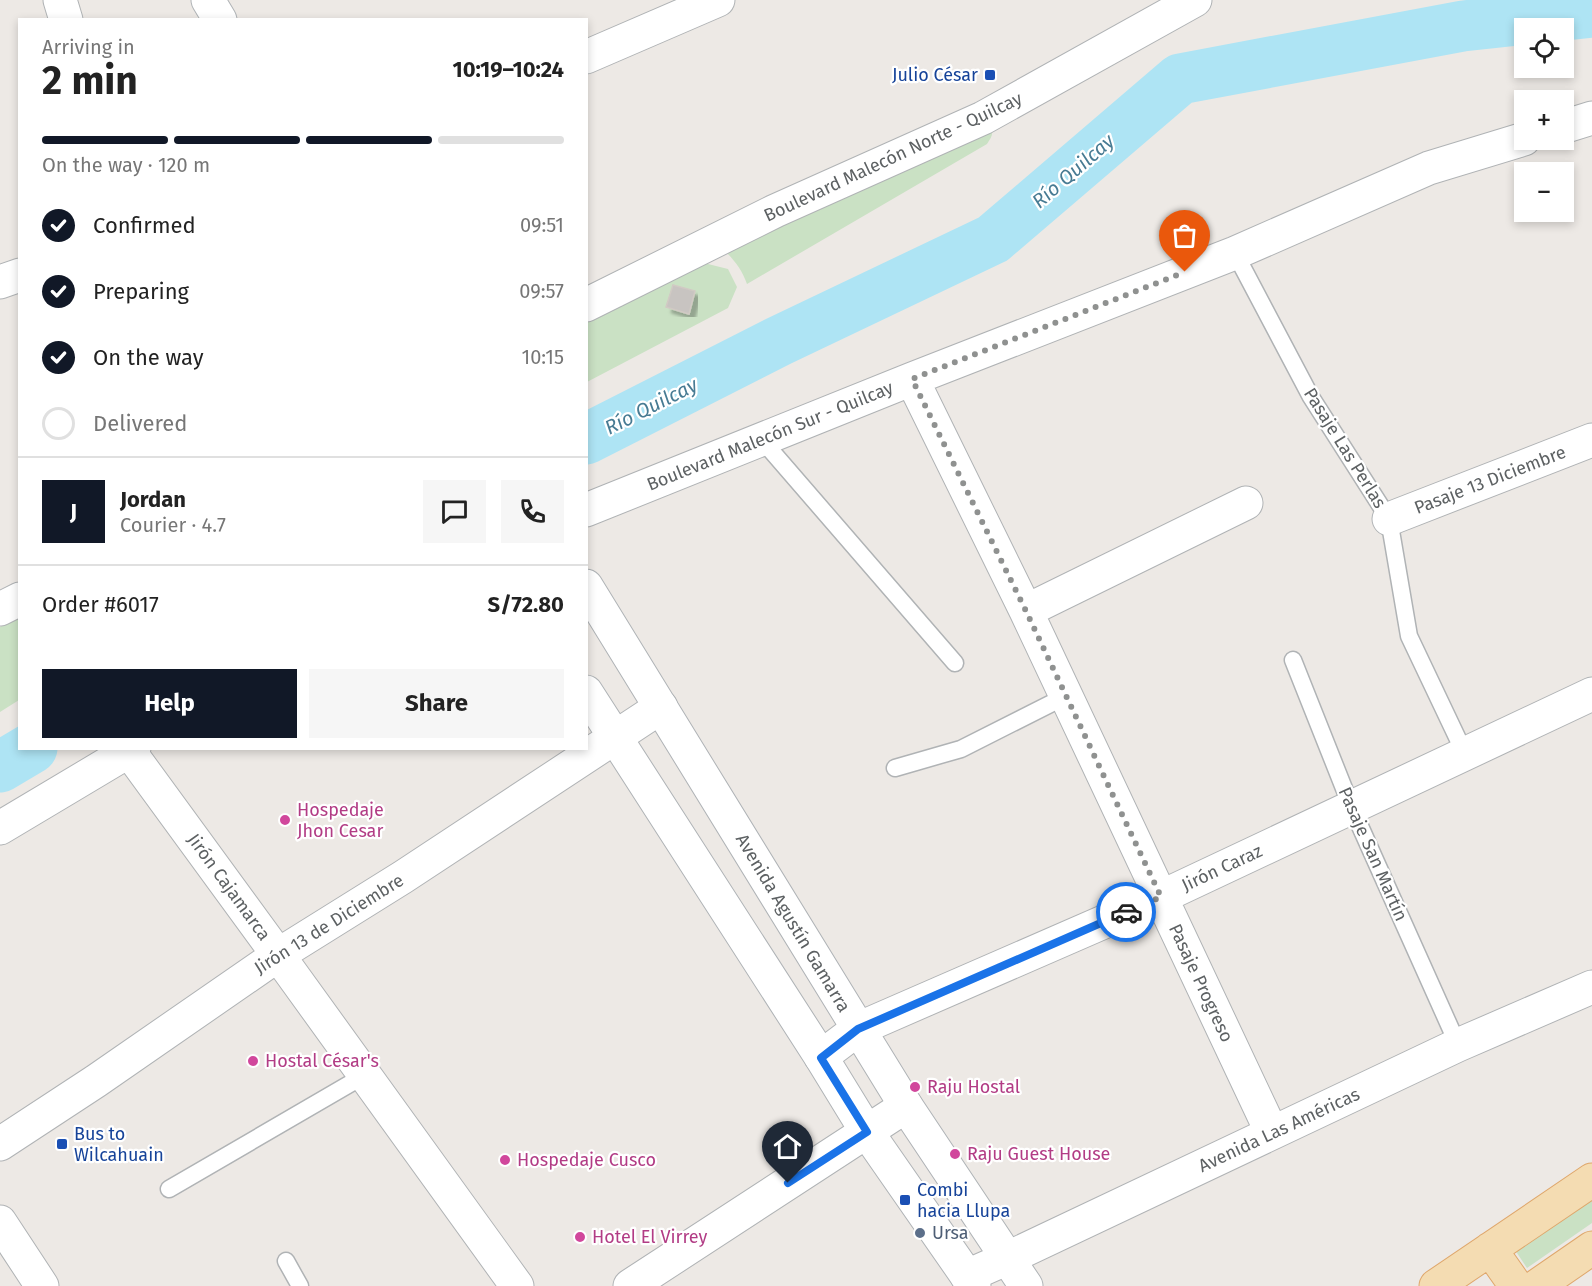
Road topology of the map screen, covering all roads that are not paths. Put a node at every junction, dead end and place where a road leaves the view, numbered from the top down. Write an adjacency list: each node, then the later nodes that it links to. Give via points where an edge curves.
1 (60, 0): 5 (street)
2 (208, 0): 6 (street)
3 (718, 0): 7 (street)
4 (1195, 0): 14 (street, Boulevard Malecón Norte - Quilcay, via 983,118 775,211)
5 (65, 18)
6 (219, 18)
7 (588, 56)
8 (1592, 118): 9 (street)
9 (1574, 124)
10 (1514, 142): 11 (street, Boulevard Malecón Sur - Quilcay, via 1429,168)
11 (1235, 253): 15 (street, Boulevard Malecón Sur - Quilcay); 20 (lane, Pasaje Las Perlas, via 1311,397)
12 (18, 276): 13 (street)
13 (0, 282)
14 (588, 304)
15 (912, 379): 16 (street, Boulevard Malecón Sur - Quilcay); 24 (street, Pasaje Progreso)
16 (762, 440): 19 (street, Boulevard Malecón Sur - Quilcay); 26 (lane)
17 (1592, 440): 20 (street, Pasaje 13 Diciembre)
18 (1246, 503): 24 (street)
19 (588, 509)
20 (1389, 519): 33 (lane, Pasaje Las Perlas, via 1409,636)
21 (588, 589): 30 (street, Avenida Agustín Gamarra)
22 (18, 600): 23 (street)
23 (0, 609)
24 (1026, 611): 29 (street, Pasaje Progreso)
25 (1293, 660): 35 (lane, Pasaje San Martín)
26 (955, 663)
27 (1592, 694): 33 (street, Jirón Caraz)
28 (588, 695): 31 (street)
29 (1066, 696): 34 (lane, via 961,749); 37 (street, Pasaje Progreso)
30 (661, 707): 31 (street, Jirón 13 de Diciembre); 40 (street, Avenida Agustín Gamarra)
31 (616, 737): 38 (street, Jirón 13 de Diciembre); 42 (street)
32 (132, 750): 36 (street); 38 (street, Jirón Cajamarca)
33 (1465, 754): 35 (street, Jirón Caraz)
34 (895, 768)
35 (1351, 806): 37 (street, Jirón Caraz); 41 (lane, Pasaje San Martín)
36 (0, 828)
37 (1161, 897): 40 (street, Jirón Caraz); 46 (street, Pasaje Progreso)
38 (278, 955): 43 (street, Jirón Cajamarca); 47 (street, Jirón 13 de Diciembre)
39 (1592, 987): 41 (street, Avenida Las Américas)
40 (858, 1029): 42 (street, Jirón Caraz); 44 (street, Avenida Agustín Gamarra)
41 (1458, 1045): 46 (street, Avenida Las Américas)
42 (821, 1058): 45 (street)
43 (365, 1075): 49 (lane); 58 (street, Jirón Cajamarca)
44 (906, 1106): 45 (street); 53 (street, Avenida Agustín Gamarra)
45 (867, 1132): 55 (street); 59 (street)
46 (1272, 1133): 53 (street, Avenida Las Américas)
47 (0, 1144)
48 (1592, 1180): 52 (main road)
49 (169, 1189)
50 (0, 1222): 56 (street)
51 (1592, 1248): 63 (main road)
52 (1490, 1249): 61 (main road); 62 (main road)
53 (1008, 1258): 55 (street, Avenida Las Américas); 60 (street, Avenida Agustín Gamarra)
54 (286, 1261): 57 (lane)
55 (970, 1281)
56 (42, 1286)
57 (300, 1286)
58 (517, 1286)
59 (630, 1286)
60 (1026, 1286)
61 (1436, 1286)
62 (1516, 1286)
63 (1537, 1286)

